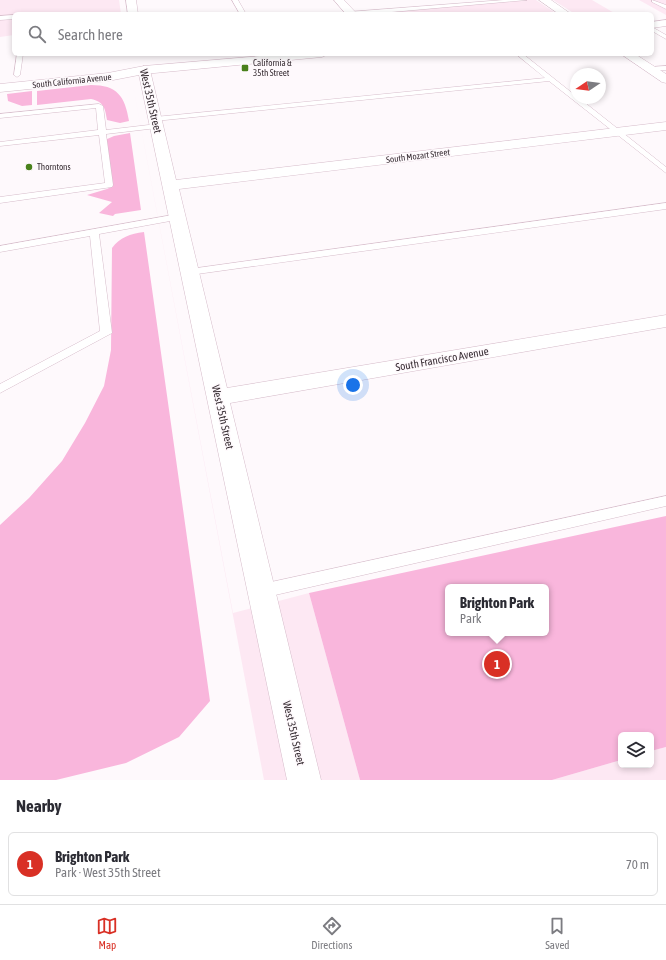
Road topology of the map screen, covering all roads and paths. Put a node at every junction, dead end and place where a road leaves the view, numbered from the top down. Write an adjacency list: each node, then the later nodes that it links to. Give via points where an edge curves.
1 (131, 0): 10 (street)
2 (235, 0): 11 (lane)
3 (339, 0): 12 (street)
4 (439, 0): 8 (lane)
5 (524, 0): 8 (lane)
6 (544, 0): 14 (street)
7 (657, 0): 9 (lane, via 654,1)
8 (446, 6): 13 (lane)
9 (666, 7)
10 (133, 12)
11 (242, 12)
12 (350, 12)
13 (376, 12)
14 (563, 12)
15 (12, 17): 16 (lane)
16 (0, 18)
17 (666, 24): 18 (street)
18 (654, 25)
19 (654, 30): 20 (lane)
20 (666, 37)
21 (20, 56): 28 (lane)
22 (279, 56): 25 (street, South California Avenue)
23 (522, 56): 30 (lane)
24 (631, 56): 27 (street)
25 (143, 63): 28 (street, South California Avenue); 32 (street, South California Avenue, via 108,78); 34 (street, West 35th Street)
26 (666, 68): 27 (lane)
27 (651, 69): 31 (street)
28 (17, 75): 29 (street, South California Avenue)
29 (0, 76)
30 (551, 79): 34 (lane); 37 (lane)
31 (666, 79)
32 (0, 88)
33 (0, 116): 36 (lane, via 98,106)
34 (156, 122): 36 (lane); 40 (street, West 35th Street)
35 (666, 126): 37 (street, South Mozart Street)
36 (102, 132): 38 (lane); 41 (lane, via 109,186)
37 (618, 132): 39 (lane); 40 (street, South Mozart Street)
38 (0, 144)
39 (666, 171)
40 (170, 185): 43 (street, West 35th Street)
41 (0, 200)
42 (666, 206): 46 (lane)
43 (178, 217): 44 (lane); 46 (street, West 35th Street)
44 (94, 233): 45 (lane); 48 (lane, via 106,333)
45 (0, 249)
46 (190, 272): 49 (street, West 35th Street)
47 (666, 322): 49 (street, South Francisco Avenue)
48 (0, 389)
49 (218, 397): 51 (street, West 35th Street)
50 (666, 501): 51 (lane)
51 (262, 591): 52 (street, West 35th Street)
52 (303, 780)

